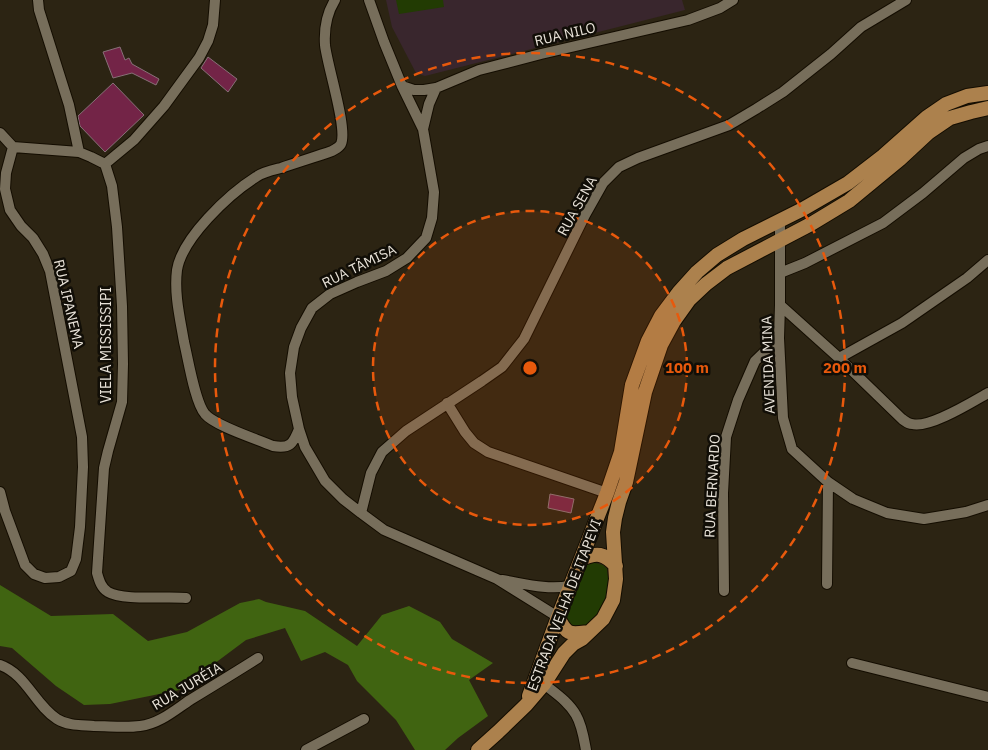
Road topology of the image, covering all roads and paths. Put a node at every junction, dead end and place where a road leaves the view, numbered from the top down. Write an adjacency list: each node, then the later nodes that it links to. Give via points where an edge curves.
1 (38, 0): 15 (street, via 69,105)
2 (215, 0): 16 (street, via 213,25 199,58 134,140)
3 (334, 0): 26 (street, via 326,24 325,44 340,113 340,145 332,151 258,176 221,204 189,242 178,268 176,285 178,312 203,413 212,421 273,446 289,446)
4 (369, 0): 7 (street, RUA TÂMISA)
5 (733, 0): 8 (street, RUA NILO, via 688,20 479,70)
6 (906, 0): 25 (street, RUA SENA, via 861,27 783,92 756,110 729,125 619,167 603,183 585,215 524,339 502,367)
7 (402, 86): 8 (street, RUA NILO, via 414,90); 11 (street, RUA TÂMISA)
8 (436, 88): 11 (street)
9 (988, 93): 17 (main road, ESTRADA VELHA DE ITAPEVI, via 946,104 848,183)
10 (988, 108): 18 (main road, ESTRADA VELHA DE ITAPEVI, via 950,118 849,201)
11 (423, 129): 26 (street, RUA TÂMISA, via 434,192 426,238 407,258 386,271 330,294 312,308 294,347 290,373)
12 (0, 133): 14 (street)
13 (988, 146): 20 (street, via 964,158 883,223 805,264)
14 (13, 148): 15 (street); 31 (street, RUA IPANEMA, via 5,189 10,210 33,238 50,272 82,437 78,546 71,571 59,577 45,578 34,574 26,565)
15 (79, 152): 16 (street)
16 (105, 164): 39 (street, VIELA MISSISSIPI, via 118,227 123,364 122,402 104,468 97,572 100,585 119,596)
17 (780, 220): 18 (street, AVENIDA MINA); 29 (main road, ESTRADA VELHA DE ITAPEVI, via 717,255 697,272 661,316 632,385 621,452)
18 (780, 241): 20 (street, AVENIDA MINA); 34 (main road, ESTRADA VELHA DE ITAPEVI, via 728,268 706,284 689,300 661,345 645,392 615,518)
19 (988, 260): 23 (street, via 902,323)
20 (780, 273): 21 (street, AVENIDA MINA)
21 (780, 305): 22 (street, AVENIDA MINA); 23 (street)
22 (779, 338): 27 (street, AVENIDA MINA, via 783,418 792,449); 38 (street, RUA BERNARDO, via 755,361 726,437)
23 (839, 358): 24 (street, via 911,424 922,425 937,420)
24 (988, 393)
25 (447, 403): 29 (street, via 465,432 488,452); 32 (street, RUA SENA, via 382,452 371,473)
26 (299, 429): 32 (street, RUA TÂMISA, via 305,447 325,481)
27 (828, 482): 30 (street, AVENIDA MINA, via 853,499 896,515 924,518); 36 (street)
28 (0, 492): 31 (street)
29 (607, 493): 33 (main road, ESTRADA VELHA DE ITAPEVI)
30 (988, 505)
31 (2, 512)
32 (361, 514): 35 (street, RUA TÂMISA, via 384,530)
33 (581, 559): 34 (main road, via 600,554); 37 (main road, ESTRADA VELHA DE ITAPEVI)
34 (616, 566): 41 (main road, ESTRADA VELHA DE ITAPEVI, via 613,600 603,619)
35 (497, 579): 37 (street, RUA TÂMISA, via 542,587); 40 (street, RUA TÂMISA)
36 (827, 584)
37 (570, 586): 40 (main road, ESTRADA VELHA DE ITAPEVI)
38 (724, 591)
39 (186, 598)
40 (558, 617): 41 (main road, via 568,632); 47 (main road, ESTRADA VELHA DE ITAPEVI)
41 (589, 632): 45 (main road, ESTRADA VELHA DE ITAPEVI, via 564,653)
42 (258, 658): 44 (street, RUA JURÉIA, via 166,717 141,726 72,724 60,720)
43 (852, 663): 46 (street)
44 (0, 664)
45 (544, 684): 47 (main road, ESTRADA VELHA DE ITAPEVI); 51 (street, via 576,715)
46 (988, 697)
47 (526, 705): 50 (main road)
48 (364, 719): 49 (street)
49 (306, 750)
50 (478, 750)
51 (586, 750)

